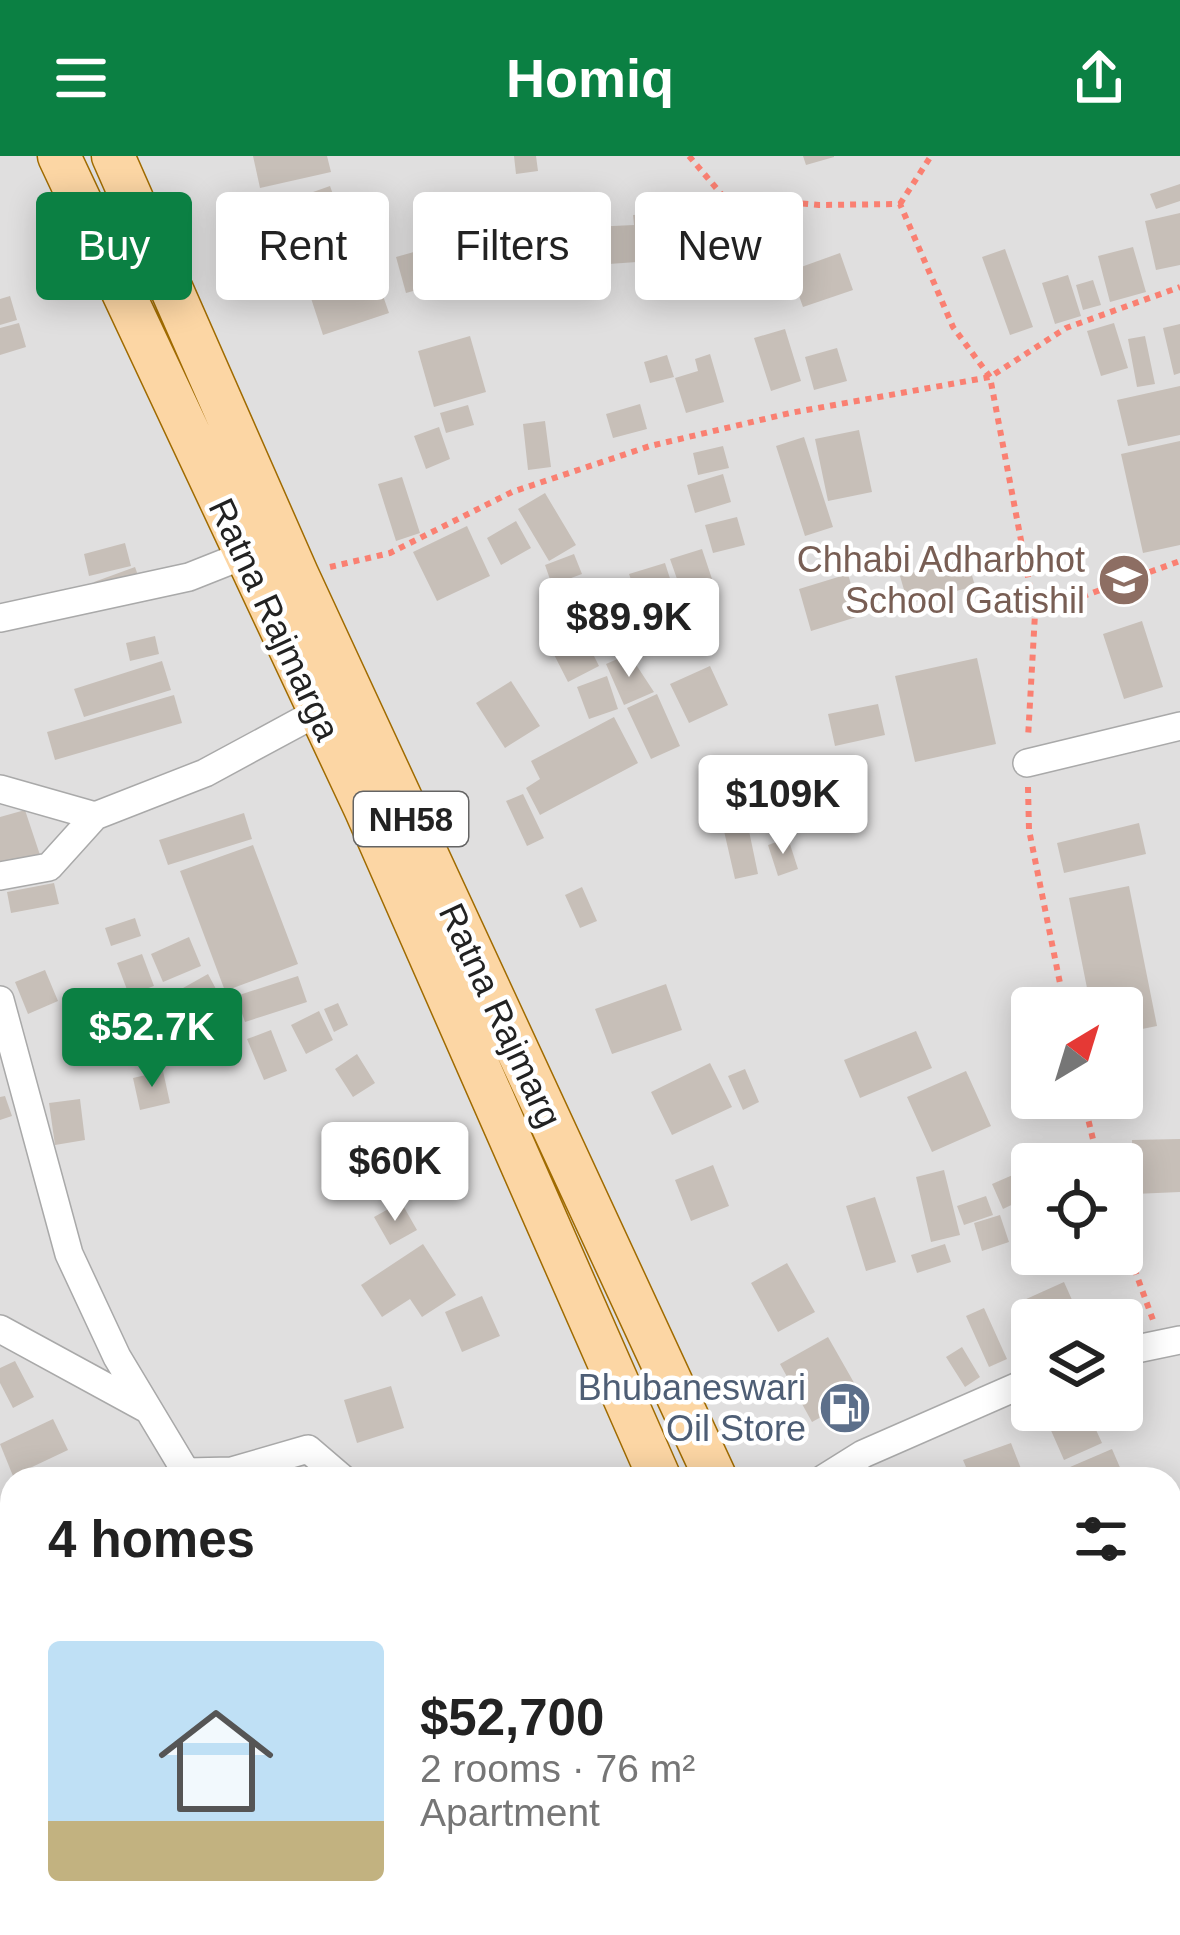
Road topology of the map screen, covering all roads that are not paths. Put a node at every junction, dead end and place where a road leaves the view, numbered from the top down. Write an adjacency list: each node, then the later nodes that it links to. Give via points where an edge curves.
1 (59, 156): 3 (main road, Ratna Rajmarga / NH58)
2 (112, 156): 19 (main road, Ratna Rajmarg / NH58)
3 (247, 554): 4 (street, via 189,577); 5 (main road, Ratna Rajmarga / NH58)
4 (0, 618)
5 (316, 713): 9 (street, via 206,773); 18 (main road, Ratna Rajmarga / NH58)
6 (1180, 726): 7 (street)
7 (1027, 763)
8 (0, 789): 9 (street)
9 (95, 816): 10 (street, via 49,867)
10 (0, 876)
11 (0, 1000): 14 (street, via 69,1254)
12 (0, 1329): 14 (street)
13 (1011, 1389): 20 (street)
14 (149, 1410): 15 (street)
15 (183, 1467)
16 (246, 1467): 17 (street, via 308,1449)
17 (329, 1467)
18 (655, 1467)
19 (710, 1467)
20 (842, 1467)

